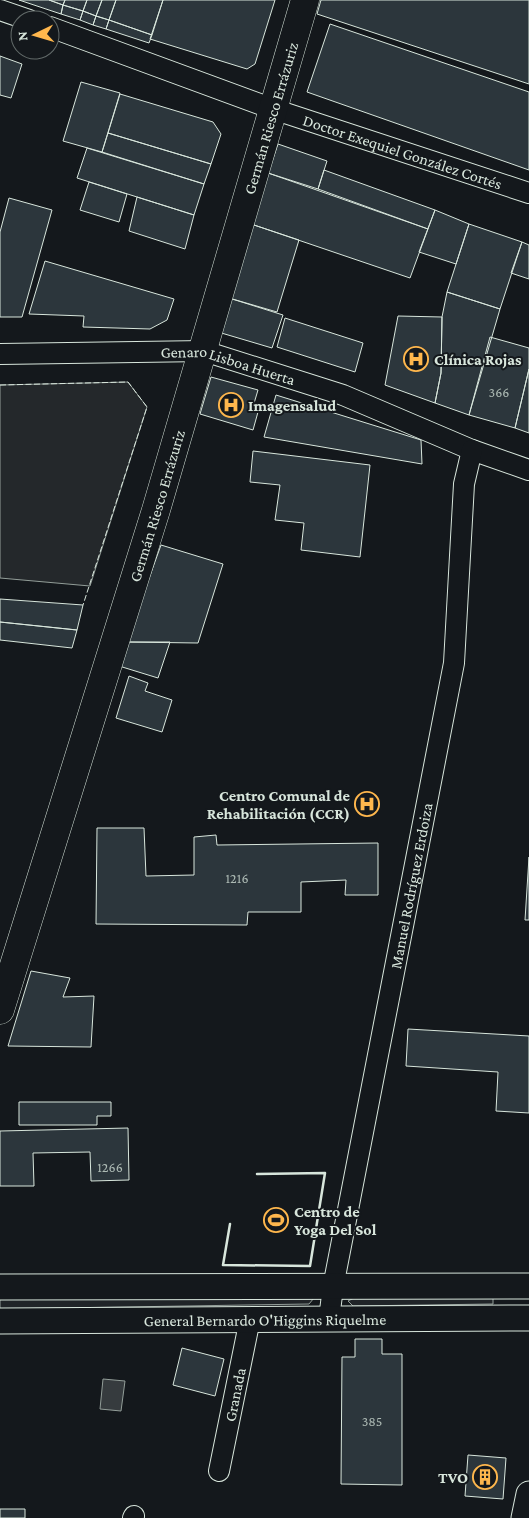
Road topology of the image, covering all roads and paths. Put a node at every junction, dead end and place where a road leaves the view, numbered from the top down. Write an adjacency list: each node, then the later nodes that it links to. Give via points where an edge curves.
1 (305, 0): 3 (main road, Germán Riesco Errázuriz)
2 (60, 31): 3 (street, Doctor Exequiel González Cortés)
3 (273, 108): 4 (street, Doctor Exequiel González Cortés); 5 (main road, Germán Riesco Errázuriz)
4 (529, 193)
5 (204, 351): 6 (street, Genaro Lisboa Huerta); 7 (street, Genaro Lisboa Huerta, via 343,395); 9 (main road, Germán Riesco Errázuriz)
6 (0, 354)
7 (472, 450): 8 (street, Genaro Lisboa Huerta); 12 (street, Manuel Rodríguez Erdoiza, via 464,484 454,663)
8 (529, 470)
9 (0, 1010)
10 (529, 1286): 12 (street, General Bernardo O'Higgins Riquelme)
11 (0, 1287): 12 (street, General Bernardo O'Higgins Riquelme)
12 (333, 1287): 15 (street, Manuel Rodríguez Erdoiza)
13 (529, 1318): 15 (street, General Bernardo O'Higgins Riquelme)
14 (250, 1319): 15 (street, General Bernardo O'Higgins Riquelme); 16 (street, General Bernardo O'Higgins Riquelme); 17 (street, Granada)
15 (329, 1319)
16 (0, 1321)
17 (219, 1471)
18 (529, 1494): 19 (street)
19 (524, 1518)

